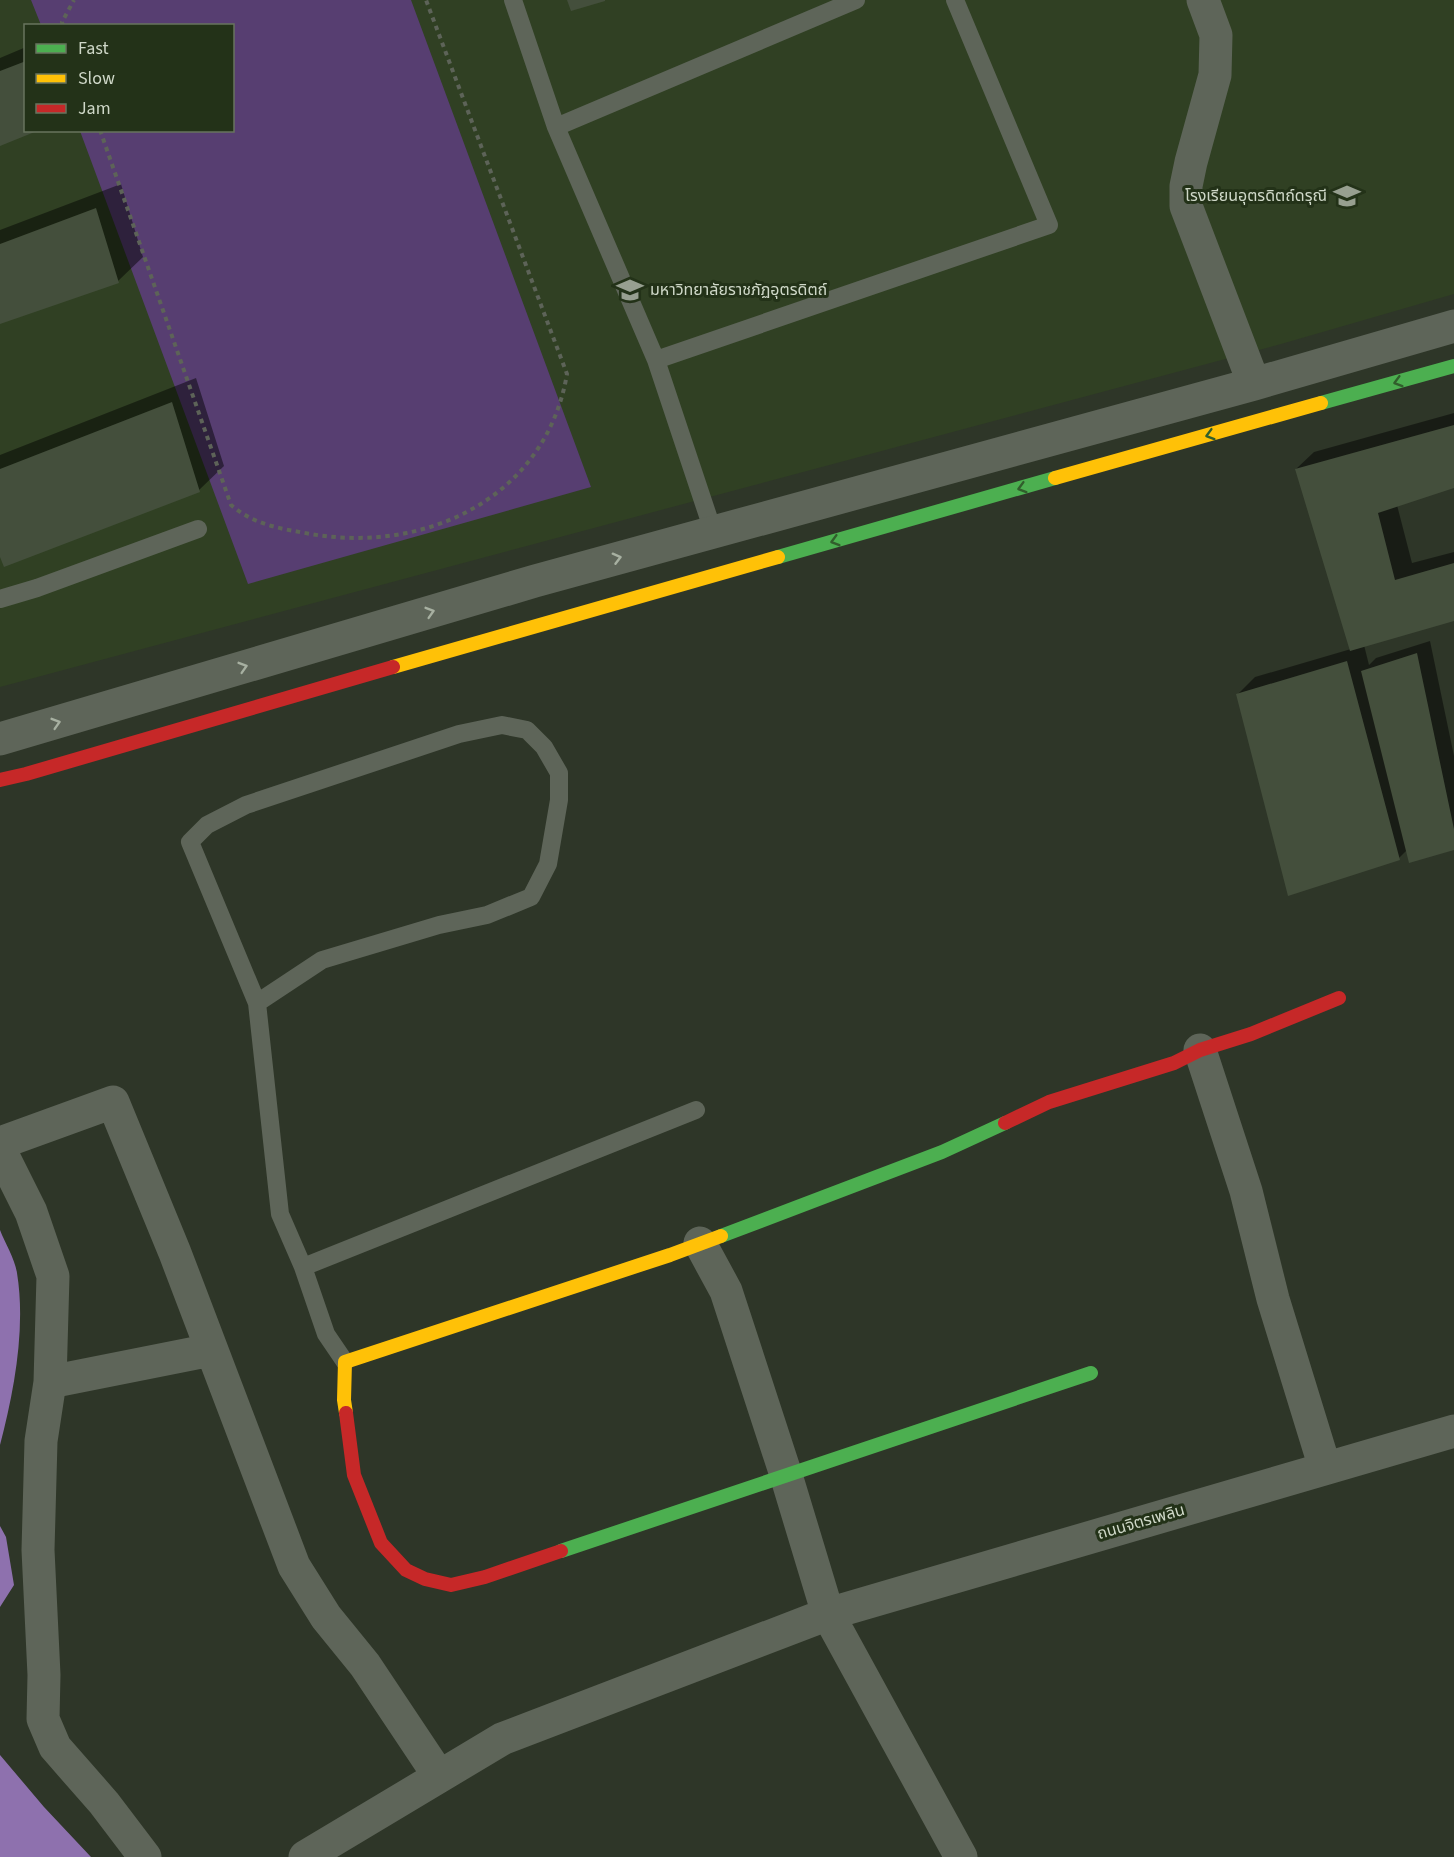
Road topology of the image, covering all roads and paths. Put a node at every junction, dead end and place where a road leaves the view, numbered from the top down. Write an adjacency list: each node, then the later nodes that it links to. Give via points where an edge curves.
1 (74, 0): 7 (path)
2 (426, 0): 9 (path, via 567,374 550,428 525,467 493,498 460,516 404,533 364,539 284,530 255,522 231,505)
3 (513, 0): 8 (lane)
4 (856, 0): 8 (lane)
5 (955, 0): 11 (lane, via 1049,225)
6 (1203, 0): 13 (street, via 1216,35 1215,75 1191,162 1186,206)
7 (62, 24)
8 (556, 127): 11 (lane)
9 (101, 132)
10 (1454, 326): 13 (street)
11 (656, 360): 15 (lane)
12 (1454, 366): 18 (street, one-way to 18)
13 (1254, 384): 15 (street)
14 (198, 529): 17 (lane)
15 (713, 531): 16 (street, one-way to 15)
16 (535, 580): 18 (street); 19 (street, one-way to 16)
17 (0, 599)
18 (546, 622): 20 (street)
19 (0, 739)
20 (0, 780)
21 (1339, 998): 23 (street)
22 (256, 1003): 22 (lane, via 190,842 207,825 246,805 459,734 502,725 526,730 544,747 558,773 559,800 548,864 531,897 487,915 322,960); 28 (lane, via 280,1214)
23 (1200, 1050): 27 (street, via 1174,1063 1049,1102 942,1152); 34 (street, via 1246,1191)
24 (696, 1110): 28 (lane)
25 (0, 1143): 29 (street, via 112,1102)
26 (0, 1150): 32 (street, via 31,1212 53,1276)
27 (700, 1243): 30 (street); 35 (street, via 726,1292)
28 (303, 1267): 30 (lane, via 326,1334)
29 (211, 1350): 32 (street); 37 (street, via 294,1566)
30 (345, 1362): 35 (street, via 344,1400 354,1475 381,1543 406,1569 424,1579 451,1585 485,1577)
31 (1091, 1373): 35 (street)
32 (50, 1382): 38 (street, via 41,1442 38,1550 43,1719 55,1747)
33 (1454, 1431): 34 (street, ถนนจิตรเพลิน)
34 (1325, 1468): 36 (street, ถนนจิตรเพลิน)
35 (786, 1474): 36 (street)
36 (828, 1614): 37 (street, ถนนจิตรเพลิน, via 502,1739); 40 (street)
37 (439, 1776): 39 (street, ถนนจิตรเพลิน)
38 (145, 1857)
39 (305, 1857)
40 (961, 1857)

